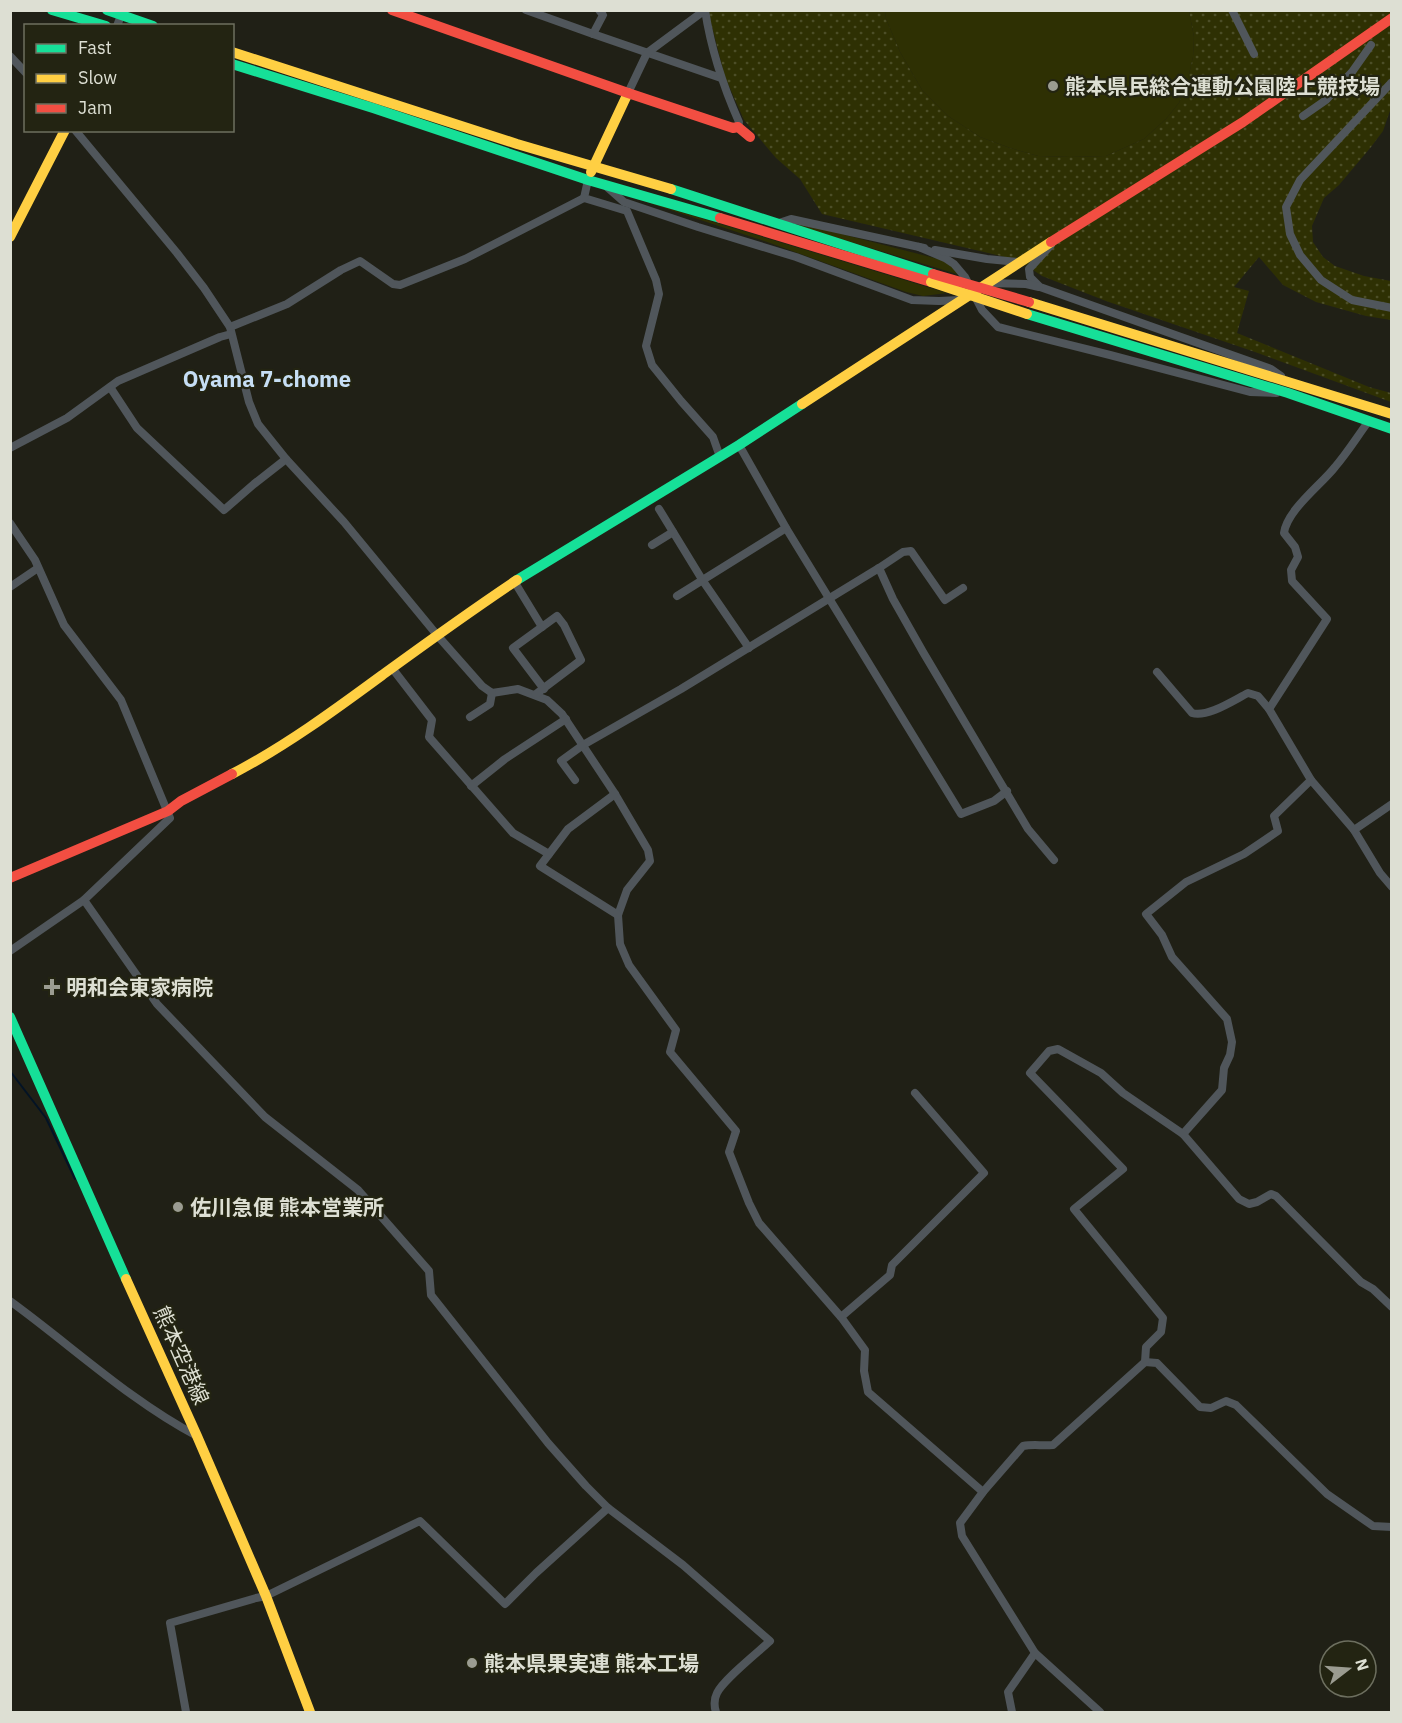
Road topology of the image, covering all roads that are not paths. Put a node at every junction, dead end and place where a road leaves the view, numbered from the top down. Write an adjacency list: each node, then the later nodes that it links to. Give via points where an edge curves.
1 (52, 10): 11 (street)
2 (107, 10): 9 (street)
3 (392, 10): 23 (street)
4 (526, 10): 13 (street)
5 (612, 10): 8 (street)
6 (705, 10): 16 (street); 21 (street)
7 (1232, 10): 17 (street)
8 (601, 13): 13 (street)
9 (121, 17): 12 (street)
10 (1392, 18): 35 (street, via 1243,122)
11 (99, 24)
12 (146, 24)
13 (593, 34): 16 (street)
14 (1371, 45): 24 (street, via 1326,100)
15 (234, 53): 29 (street)
16 (647, 53): 21 (street); 23 (street)
17 (1254, 54)
18 (10, 56): 20 (street)
19 (234, 65): 30 (street)
20 (24, 71)
21 (721, 78): 25 (street)
22 (1392, 82): 42 (street, via 1300,180 1286,207 1293,241 1321,280 1352,300)
23 (628, 93): 25 (street); 29 (street)
24 (1303, 116)
25 (738, 127): 28 (street)
26 (64, 132): 34 (street)
27 (77, 132): 43 (street, via 204,288)
28 (750, 137)
29 (593, 167): 30 (street); 33 (street)
30 (588, 180): 31 (street); 32 (street)
31 (604, 184): 38 (street); 41 (street, via 624,202 796,257 912,300)
32 (584, 198): 43 (street, via 465,259 400,285 360,261 287,304); 51 (street, via 627,211 659,294 646,346 652,365 713,437)
33 (779, 223): 36 (street, via 791,219); 38 (street)
34 (10, 237)
35 (1058, 238): 37 (street); 40 (street, via 1029,269 1030,277)
36 (919, 248): 37 (street); 41 (street, via 954,264 965,277)
37 (1019, 262): 39 (street)
38 (932, 278): 45 (street, bridge)
39 (986, 283): 40 (street); 41 (street)
40 (1040, 287): 45 (street, via 1271,369)
41 (967, 296): 45 (street, via 998,327 1250,392); 49 (street)
42 (1392, 308)
43 (230, 331): 44 (street); 52 (street, via 258,424)
44 (110, 387): 50 (street, via 67,418); 52 (street, via 137,428 224,510)
45 (1289, 387): 46 (street); 47 (street)
46 (1392, 414)
47 (1368, 422): 48 (street); 74 (street, via 1285,526 1284,532 1298,557 1291,570 1292,581 1327,619)
48 (1392, 429)
49 (739, 445): 51 (street); 55 (street)
50 (10, 448)
51 (720, 457): 60 (street)
52 (286, 459): 67 (street)
53 (659, 509): 56 (street)
54 (12, 527): 58 (street)
55 (786, 528): 61 (street); 65 (street)
56 (673, 532): 57 (street); 61 (street)
57 (652, 545)
58 (38, 568): 62 (street); 84 (street, via 64,625 121,700)
59 (879, 568): 63 (street, via 903,552 911,552 945,600); 65 (street); 81 (street, via 923,652)
60 (514, 581): 66 (street); 67 (street)
61 (703, 581): 64 (street); 68 (street)
62 (10, 587)
63 (963, 588)
64 (677, 596)
65 (829, 599): 68 (street); 81 (street, via 961,814 994,801)
66 (542, 627): 71 (street, via 513,648); 71 (street, via 557,616 581,660)
67 (437, 635): 69 (street); 72 (street)
68 (749, 648): 77 (street)
69 (392, 668): 80 (street, via 432,720 429,737); 84 (street, via 256,762)
70 (1157, 672): 74 (street, via 1197,715 1248,693 1258,696)
71 (543, 688): 73 (street)
72 (492, 693): 73 (street, via 518,689); 75 (street, via 490,704)
73 (536, 694): 76 (street)
74 (1269, 709): 79 (street)
75 (471, 717)
76 (566, 719): 77 (street); 80 (street)
77 (584, 745): 78 (street, via 561,761); 82 (street)
78 (575, 780)
79 (1311, 780): 85 (street); 95 (street, via 1274,816 1278,831 1244,855 1186,882 1146,914 1172,957 1227,1019 1232,1042 1222,1090)
80 (471, 786): 86 (street, via 513,833)
81 (1007, 791): 87 (street, via 1028,829)
82 (615, 795): 86 (street, via 568,829); 91 (street, via 648,850 650,861 627,890)
83 (1392, 804): 85 (street)
84 (168, 811): 88 (street); 90 (street, via 170,818)
85 (1354, 830): 89 (street)
86 (549, 854): 91 (street, via 540,866)
87 (1054, 860)
88 (10, 878)
89 (1392, 886)
90 (84, 900): 92 (street); 102 (street, via 157,1004 265,1117 358,1190 429,1271 431,1295 548,1443)
91 (618, 915): 98 (street, via 620,944 629,965 676,1030 670,1052 736,1131 729,1152 759,1223)
92 (10, 951)
93 (10, 1017): 100 (street, 熊本空港線)
94 (915, 1093): 98 (street, via 984,1173 892,1265 890,1275)
95 (1184, 1134): 97 (street, via 1239,1199 1249,1204 1271,1194 1276,1196 1361,1282); 99 (street, via 1124,1093 1101,1072 1058,1049 1049,1051 1030,1073 1123,1169 1074,1209 1163,1318 1161,1332 1146,1347)
96 (10, 1300): 100 (street, via 172,1423)
97 (1392, 1307)
98 (841, 1317): 101 (street, via 864,1350 868,1392)
99 (1145, 1362): 101 (street, via 1053,1446 1023,1446); 103 (street, via 1157,1364 1200,1407 1211,1408 1226,1401 1236,1405 1327,1494 1373,1526)
100 (197, 1436): 104 (street, 熊本空港線)
101 (983, 1492): 105 (street, via 960,1523 962,1536)
102 (608, 1508): 104 (street, via 505,1604 420,1521); 108 (street, via 770,1641 723,1684 716,1695)
103 (1392, 1527)
104 (266, 1596): 106 (street, via 170,1623); 107 (street, 熊本空港線)
105 (1035, 1653): 109 (street, via 1008,1692); 110 (street)
106 (186, 1713)
107 (310, 1713)
108 (716, 1713)
109 (1012, 1713)
110 (1100, 1713)

